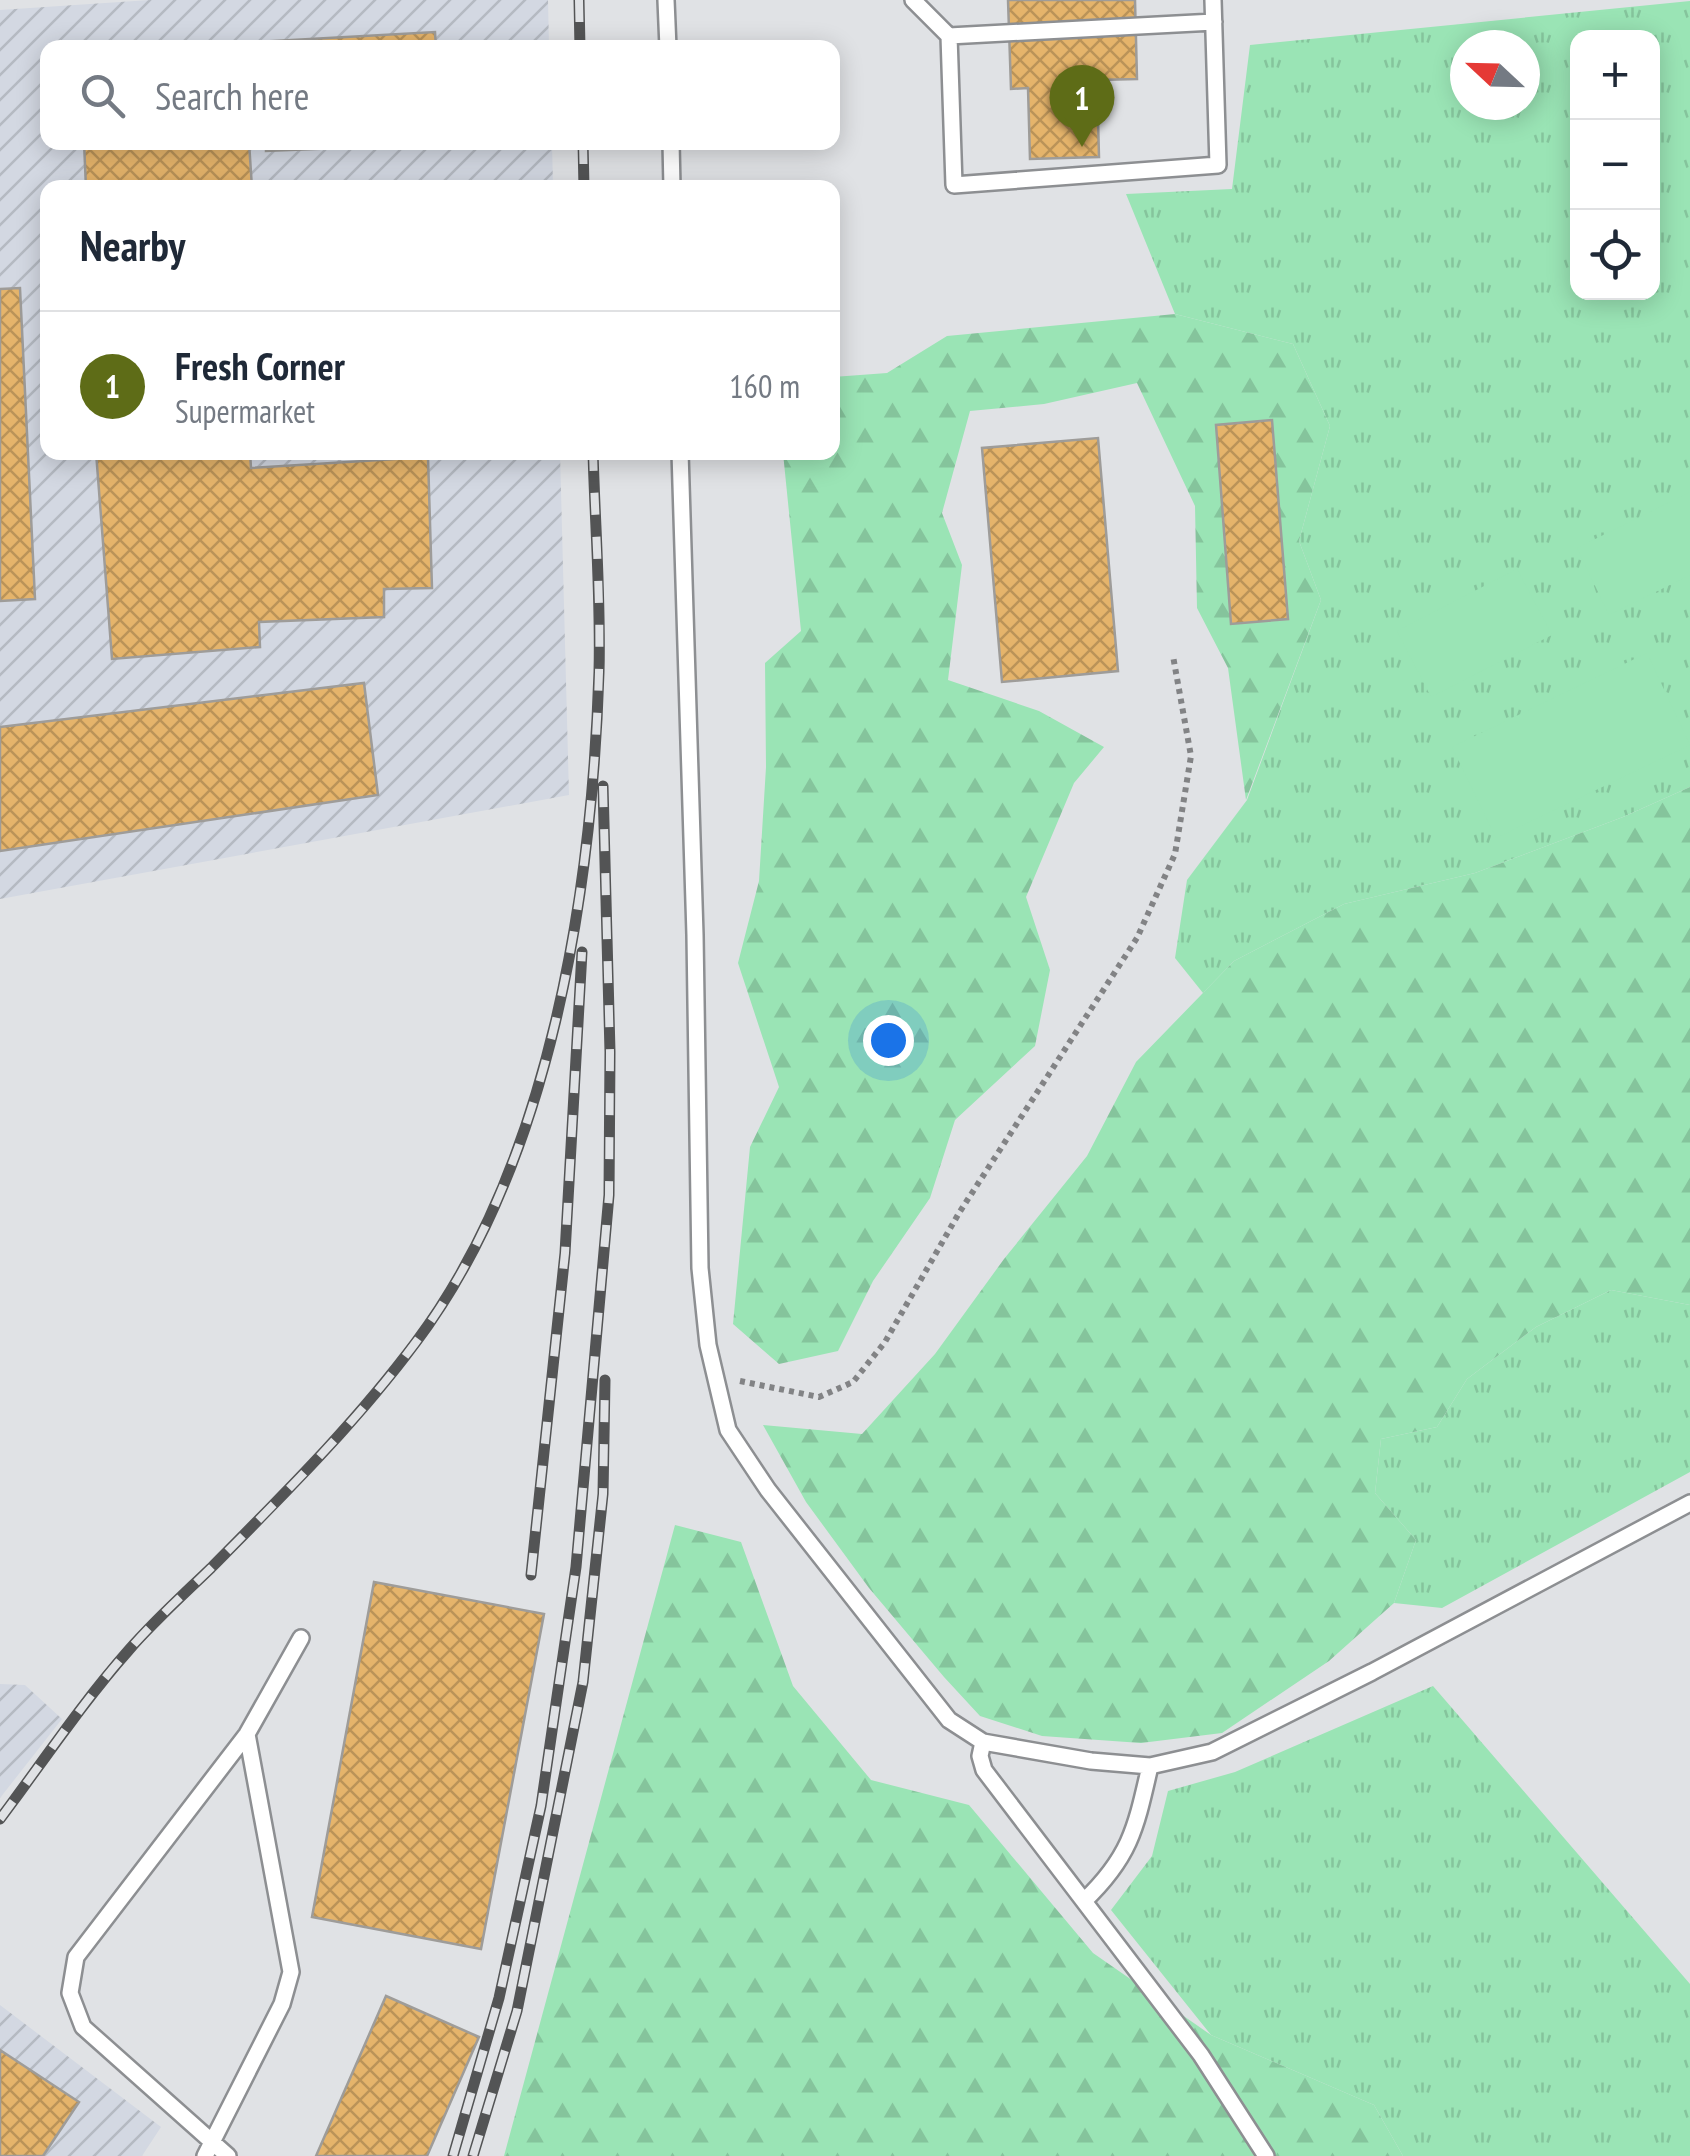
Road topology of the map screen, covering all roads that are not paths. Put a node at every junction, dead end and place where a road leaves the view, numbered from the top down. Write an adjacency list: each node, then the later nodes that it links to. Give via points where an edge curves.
1 (666, 0): 6 (lane)
2 (913, 0): 5 (lane)
3 (1213, 0): 4 (lane)
4 (1214, 22): 5 (lane); 5 (lane, via 1218,165 954,185)
5 (949, 36)
6 (668, 40)
7 (670, 150): 8 (lane)
8 (672, 180)
9 (680, 460): 13 (lane, via 700,1268 708,1345 728,1430 948,1720)
10 (1690, 1503): 14 (lane, via 1212,1752)
11 (301, 1638): 12 (lane)
12 (248, 1734): 16 (lane, via 291,1972); 16 (lane, via 76,1957 70,1993 83,2027)
13 (983, 1742): 14 (lane); 15 (lane, via 984,1770)
14 (1150, 1766): 15 (lane, via 1123,1857)
15 (1084, 1901): 19 (lane, via 1201,2055)
16 (215, 2142): 17 (lane); 18 (lane)
17 (205, 2156)
18 (228, 2156)
19 (1266, 2156)

